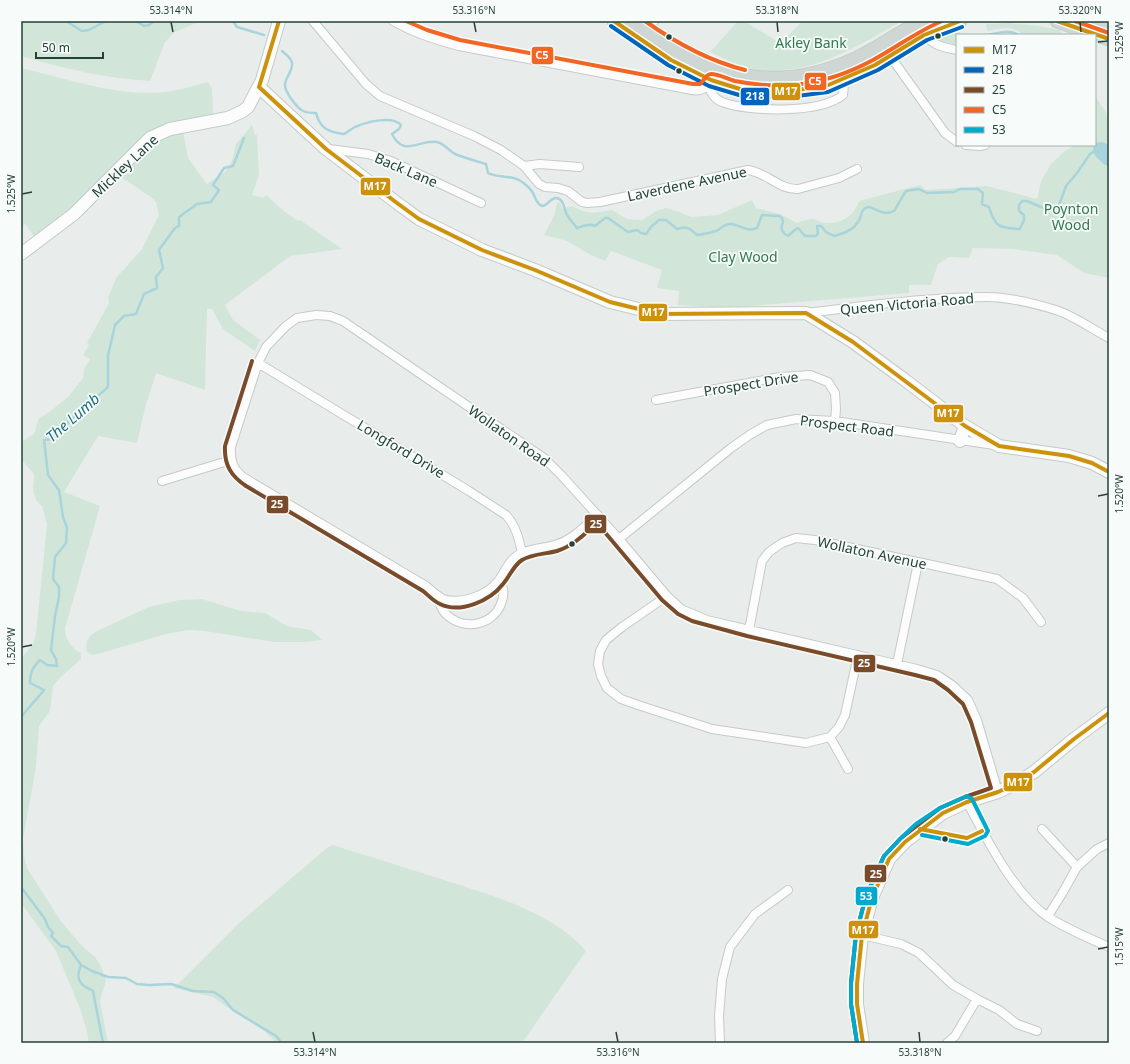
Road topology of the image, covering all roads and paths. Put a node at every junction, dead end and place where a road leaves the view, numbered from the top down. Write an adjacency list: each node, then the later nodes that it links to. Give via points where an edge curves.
1 (313, 21): 25 (street, Laverdene Avenue, via 373,91 474,136)
2 (393, 21): 20 (street, via 435,40 459,46 692,90 703,90)
3 (614, 21): 20 (main road, via 671,60)
4 (634, 21): 11 (main road)
5 (924, 21): 16 (main road)
6 (960, 21): 14 (main road)
7 (1057, 21): 12 (main road)
8 (1099, 21): 10 (main road)
9 (278, 24): 22 (street, Mickley Lane)
10 (1109, 25)
11 (651, 26): 20 (main road, via 694,58)
12 (1095, 34)
13 (1096, 34): 15 (main road)
14 (924, 36): 17 (street, via 940,47); 18 (main road)
15 (1109, 39)
16 (882, 45): 18 (street); 19 (main road)
17 (956, 50)
18 (890, 56): 21 (main road); 23 (street, via 945,132)
19 (838, 66): 20 (main road, via 800,77 773,79 737,75); 21 (street)
20 (712, 78): 21 (main road, via 740,89 782,92 819,88); 21 (street, via 714,97 721,102 767,109 808,108 839,99 843,95)
21 (843, 80)
22 (259, 86): 24 (street, Queen Victoria Road); 29 (street, Mickley Lane, via 248,107 236,115 170,128 150,138 74,214)
23 (956, 141)
24 (326, 149): 28 (street, Back Lane, via 368,154 391,161); 30 (street, Queen Victoria Road, via 418,219 482,250 610,302 659,314)
25 (524, 166): 26 (street, via 540,164); 27 (street, Laverdene Avenue, via 545,187 558,188 582,202 594,203 748,170 756,171 791,189 839,178)
26 (579, 167)
27 (857, 169)
28 (481, 203)
29 (21, 254)
30 (806, 313): 31 (street, Queen Victoria Road, via 916,300 988,297 1057,310); 35 (street, via 853,342)
31 (1109, 338)
32 (258, 363): 38 (street, Wollaton Road, via 231,448); 41 (street, Wollaton Road, via 266,347 297,318 316,315 330,316 343,321 544,458); 43 (street, Longford Drive, via 506,515 517,533)
33 (656, 400): 34 (street, Prospect Drive, via 780,377 810,375 828,382 835,393)
34 (835, 422): 36 (street, Prospect Road); 42 (street, Prospect Road, via 796,419 767,425 731,448)
35 (965, 426): 36 (street); 37 (street)
36 (960, 441): 37 (street, Prospect Road)
37 (999, 446): 39 (street, Prospect Road, via 1068,456 1092,463)
38 (231, 460): 40 (street); 46 (street, via 236,472 243,477 426,586)
39 (1109, 472)
40 (162, 481)
41 (598, 516): 42 (street, Wollaton Road); 43 (street, via 559,544)
42 (619, 539): 47 (street, Wollaton Road)
43 (522, 553): 45 (street, via 509,563)
44 (918, 563): 48 (street, Wollaton Avenue, via 997,579 1024,598); 49 (street, Wollaton Avenue, via 814,540 796,538 782,542 762,561); 51 (street)
45 (499, 580): 46 (street, via 488,591 466,598 450,600); 46 (street, via 503,589 503,599 495,615 481,623 467,624 450,618 445,614)
46 (435, 594)
47 (667, 596): 49 (street, Wollaton Road, via 681,609 694,615); 53 (street, via 606,640 600,651 598,664 607,688 621,699 712,729 806,743)
48 (1041, 622)
49 (749, 630): 50 (street, Wollaton Road)
50 (858, 655): 51 (street, Wollaton Road); 53 (street, via 845,714 839,727)
51 (897, 664): 55 (street, Wollaton Road, via 937,675 968,700 977,720)
52 (1109, 712): 55 (street, via 1034,772)
53 (830, 737): 54 (street)
54 (848, 769)
55 (998, 792): 56 (street)
56 (967, 802): 61 (street, via 1019,890); 62 (street, via 943,813 905,842 889,859 872,898)
57 (1042, 829): 59 (street)
58 (1109, 843): 59 (street, via 1097,848)
59 (1077, 868): 61 (street)
60 (782, 891): 66 (street, via 755,914 730,947 722,979)
61 (1048, 916): 63 (street, via 1082,936)
62 (862, 935): 64 (street, via 901,944 919,953 953,985); 67 (street, via 857,1004)
63 (1109, 947)
64 (977, 999): 65 (street, via 999,1010 1017,1024); 68 (street)
65 (1038, 1031)
66 (720, 1043)
67 (863, 1043)
68 (947, 1043)

